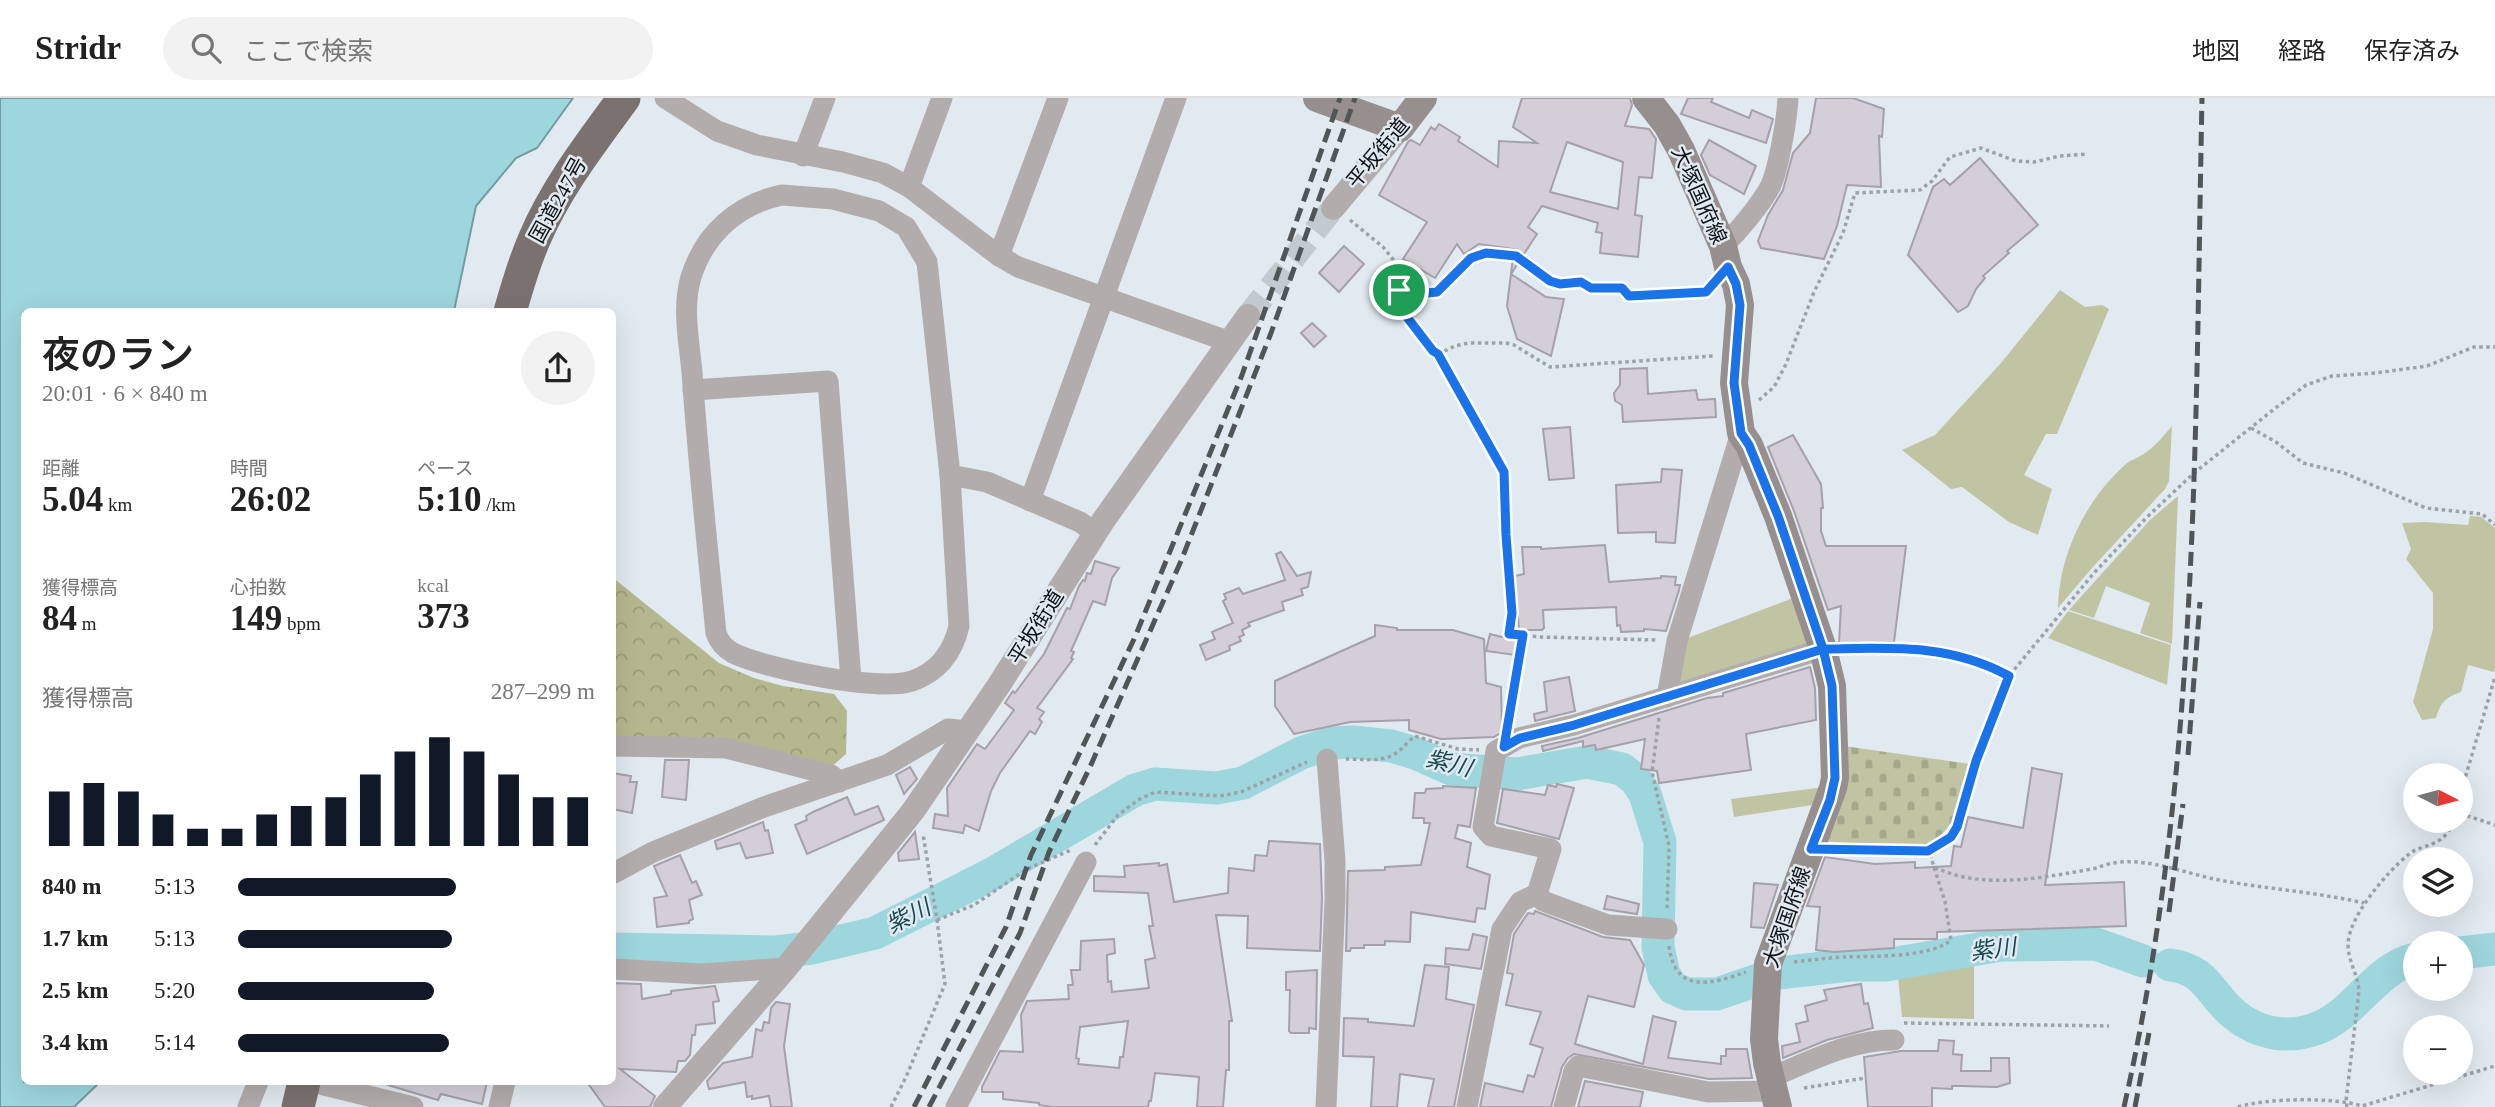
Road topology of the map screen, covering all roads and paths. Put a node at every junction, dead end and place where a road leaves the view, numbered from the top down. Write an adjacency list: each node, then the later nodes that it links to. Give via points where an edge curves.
1 (598, 98): 21 (highway, 国道247号, via 533,197 515,233)
2 (624, 98): 22 (highway, 国道247号, via 551,205)
3 (665, 98): 14 (street, via 717,131)
4 (825, 98): 14 (street)
5 (942, 98): 15 (street)
6 (1058, 98): 17 (street)
7 (1176, 98): 20 (street)
8 (1317, 98): 12 (main road)
9 (1423, 98): 12 (main road, 平坂街道)
10 (1646, 98): 18 (main road, 大塚国府線, via 1681,150)
11 (1788, 98): 18 (street, via 1771,185)
12 (1400, 128): 16 (street, 平坂街道)
13 (2087, 154): 29 (path, via 2016,162 1981,148 1950,157 1920,190 1855,193 1843,233 1774,387 1748,408)
14 (803, 156): 15 (street, via 883,173)
15 (909, 187): 17 (street)
16 (1333, 208): 19 (path, via 1383,247 1396,263)
17 (999, 256): 20 (street)
18 (1725, 256): 19 (path, via 1706,292 1629,296 1622,288 1560,284 1516,256 1486,253 1471,258 1437,292); 27 (main road, 大塚国府線, via 1740,305)
19 (1399, 290): 26 (path, via 1400,308)
20 (1103, 297): 24 (street); 32 (street)
21 (490, 308)
22 (511, 308)
23 (1248, 316): 24 (street, 平坂街道)
24 (1230, 342): 34 (street, 平坂街道)
25 (2495, 347): 30 (path, via 2474,347 2427,366 2332,376 2306,385)
26 (1438, 354): 27 (path, via 1468,343 1506,343 1550,367 1721,355); 35 (path, via 1504,472 1512,613 1509,634)
27 (1735, 358): 29 (main road, 大塚国府線)
28 (693, 390): 31 (street, via 688,289 703,249 729,218 782,195 833,199 879,211 906,227 927,262); 40 (street, via 719,642 772,667); 40 (street, via 828,381)
29 (1740, 421): 36 (street); 37 (main road, 大塚国府線)
30 (2251, 428): 33 (path, via 2303,463 2344,473 2426,508 2482,514); 38 (path, via 2147,517)
31 (950, 475): 32 (street, via 987,482); 40 (street, via 959,607 955,642 940,664 912,681)
32 (1030, 501): 34 (street)
33 (2495, 525)
34 (1095, 533): 42 (street, 平坂街道)
35 (1523, 635): 36 (path); 45 (path)
36 (1677, 641): 41 (street)
37 (1823, 649): 38 (path, via 1914,648 1951,654); 41 (street); 53 (main road, 大塚国府線, via 1832,686 1835,778)
38 (2009, 676): 53 (path, via 1951,837 1928,851)
39 (2495, 677): 46 (path)
40 (851, 680)
41 (1667, 697): 45 (street, via 1520,738)
42 (968, 731): 47 (street, via 948,729 887,765); 48 (street, 平坂街道)
43 (616, 746): 47 (street, via 726,748 831,775)
44 (1327, 759): 45 (path, via 1387,758 1415,736); 52 (path, via 1301,763 1241,792 1220,796 1155,792 1118,815); 81 (street, via 1335,886)
45 (1496, 760): 57 (street, via 1483,828 1491,836 1551,849)
46 (2470, 763)
47 (839, 782): 56 (street, via 764,807)
48 (913, 811): 59 (path, via 920,818); 61 (street, 平坂街道)
49 (2473, 818): 50 (path)
50 (2495, 825)
51 (2445, 833): 58 (path, via 2408,855)
52 (1099, 838): 54 (path); 54 (path)
53 (1811, 849): 71 (main road, 大塚国府線, via 1767,978 1764,1039)
54 (1082, 851): 59 (path, via 1027,869 974,905); 80 (street)
55 (1935, 867): 58 (path, via 1970,878 2021,879 2127,863)
56 (616, 872)
57 (1537, 894): 60 (street, via 1543,901 1608,925); 82 (street, via 1520,902 1502,929)
58 (2364, 903): 73 (path, via 2348,940 2348,959 2359,991)
59 (937, 920): 79 (path, via 945,984)
60 (1656, 929)
61 (789, 964): 62 (street, via 702,974); 78 (street)
62 (616, 969)
63 (2109, 1026): 64 (path, via 1902,1023 1901,1035)
64 (1894, 1040): 71 (street, via 1837,1050)
65 (2495, 1066): 73 (path, via 2362,1105)
66 (1865, 1078): 69 (path)
67 (257, 1085): 74 (street)
68 (504, 1085): 77 (street)
69 (1804, 1088)
70 (318, 1089): 75 (highway); 76 (street)
71 (1775, 1092): 72 (street)
72 (1707, 1100): 83 (street, via 1578,1066)
73 (2346, 1101): 84 (path, via 2255,1102); 85 (path)
74 (248, 1107)
75 (298, 1107)
76 (413, 1107)
77 (499, 1107)
78 (665, 1107)
79 (891, 1107)
80 (956, 1107)
81 (1325, 1107)
82 (1467, 1107)
83 (1564, 1107)
84 (2238, 1107)
85 (2347, 1107)

